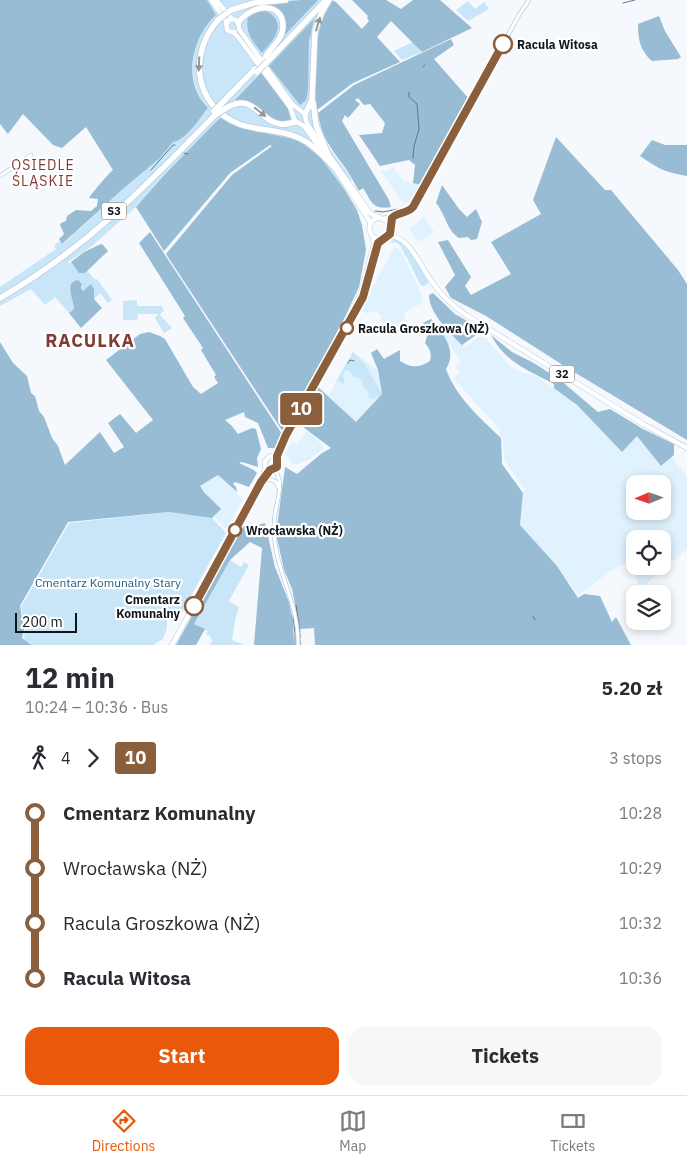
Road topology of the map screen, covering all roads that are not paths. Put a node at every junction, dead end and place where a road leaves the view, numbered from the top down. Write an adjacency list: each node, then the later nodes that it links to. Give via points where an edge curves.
1 (211, 0): 8 (main road)
2 (216, 0): 7 (main road)
3 (286, 0): 20 (highway, one-way to 20, bridge, via 254,3 231,10 218,20 207,35 199,60 201,83 211,103 223,115 241,125 299,138)
4 (321, 0): 11 (highway, S3)
5 (328, 0): 11 (highway, S3); 12 (highway, one-way to 5, via 315,31)
6 (530, 0): 22 (street, via 413,207)
7 (232, 19): 8 (main road); 9 (main road, 32)
8 (226, 24): 10 (main road)
9 (239, 26): 10 (main road); 11 (highway, via 247,14 258,7 270,8 279,16 282,34); 15 (main road, 32, via 283,92)
10 (233, 32): 16 (main road, via 286,101)
11 (266, 59): 13 (highway, S3, bridge)
12 (312, 91): 15 (highway, via 311,103); 18 (highway, via 316,126)
13 (221, 108): 14 (highway, S3, bridge); 17 (highway, one-way to 17, via 246,104 277,124)
14 (215, 114): 30 (highway, S3, via 97,226 43,267); 31 (highway, S3, via 142,190 99,229 46,270)
15 (304, 114): 16 (main road, via 296,111); 17 (main road, via 304,121); 18 (main road, 32)
16 (293, 115): 17 (main road)
17 (297, 123): 20 (main road, via 305,128)
18 (327, 152): 23 (main road, 32, via 369,212)
19 (31, 155): 21 (street)
20 (334, 167): 24 (main road)
21 (0, 176)
22 (398, 214): 23 (street); 25 (street, via 392,218)
23 (381, 218): 24 (main road); 25 (main road, 32, via 388,221)
24 (370, 224): 26 (main road)
25 (391, 228): 27 (main road); 29 (main road, 32, via 413,247)
26 (372, 236): 28 (main road); 32 (main road, via 374,244 364,285)
27 (388, 236): 28 (main road); 29 (main road, 32, via 398,238 408,246)
28 (382, 240): 32 (main road, via 378,243 363,297)
29 (442, 293): 33 (main road, 32, via 474,320)
30 (0, 294)
31 (0, 298)
32 (328, 361): 34 (main road)
33 (687, 448)
34 (274, 458): 35 (main road, via 278,463); 35 (main road, via 269,457 265,461)
35 (272, 469): 36 (main road); 37 (street, via 279,480)
36 (257, 489): 37 (street, via 265,480 273,480 278,486); 38 (main road)
37 (277, 503): 39 (street, via 273,532 275,550 293,604)
38 (172, 645)
39 (298, 645)

